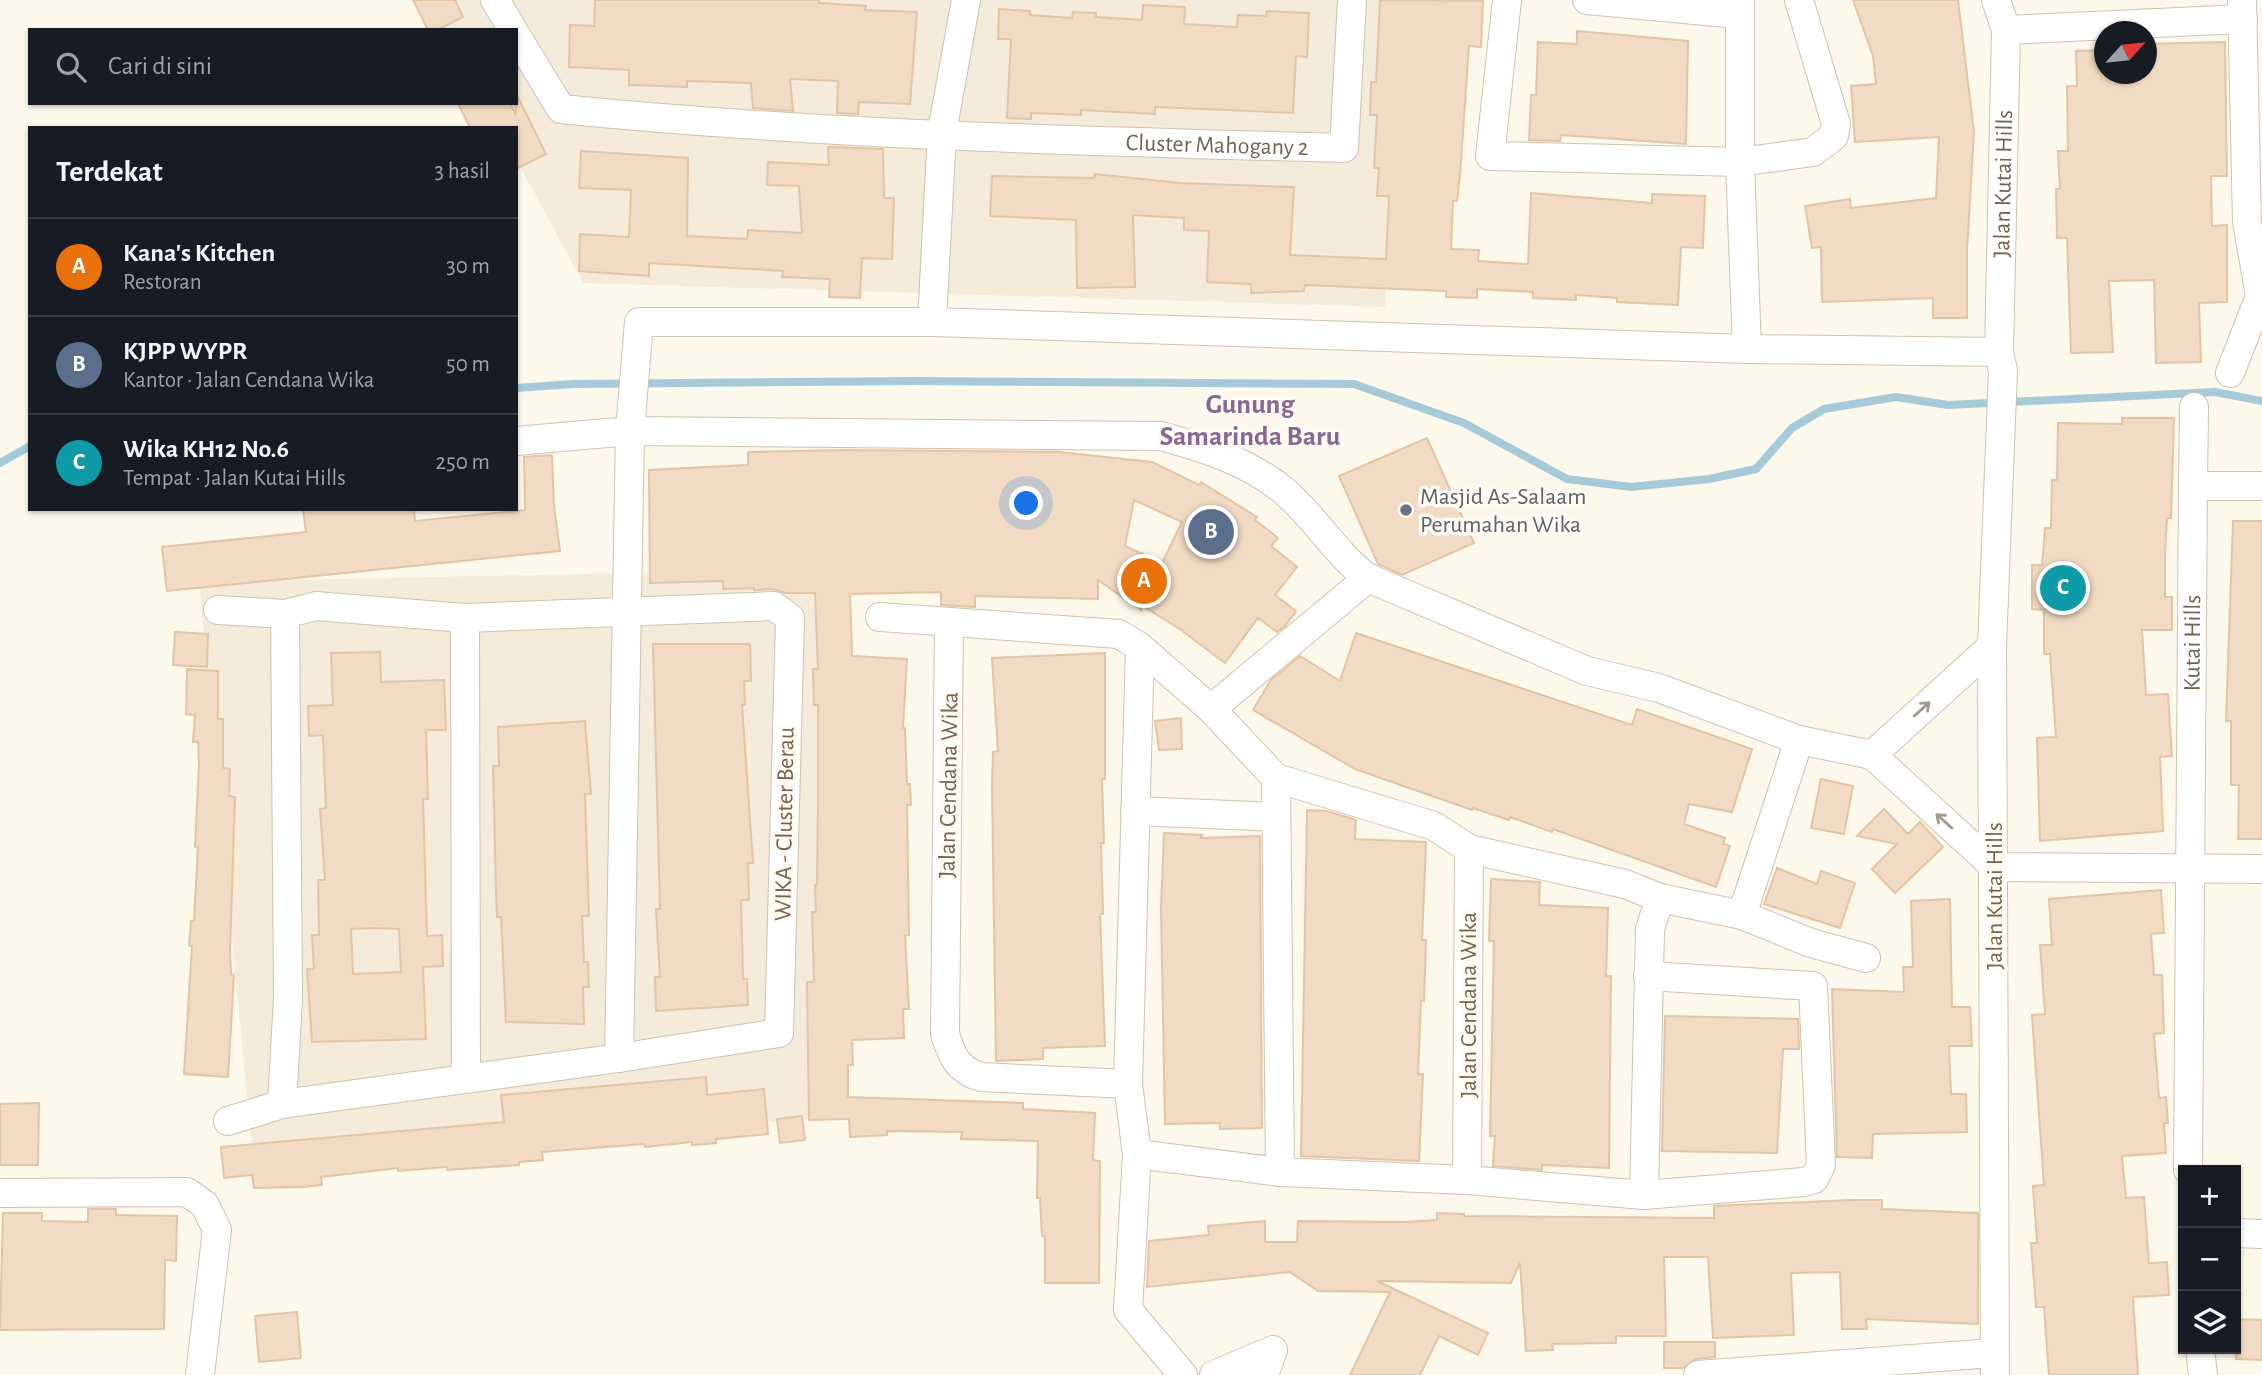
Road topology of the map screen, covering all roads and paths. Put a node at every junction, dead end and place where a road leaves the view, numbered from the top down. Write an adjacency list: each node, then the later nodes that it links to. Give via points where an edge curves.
1 (495, 0): 10 (street)
2 (966, 0): 14 (street)
3 (1352, 0): 14 (street, Cluster Mahogany 2, via 1344,148)
4 (1507, 0): 15 (street, via 1490,156)
5 (1587, 0): 8 (street)
6 (1799, 0): 15 (street, via 1836,124 1834,136 1813,152)
7 (1996, 0): 11 (street, Jalan Kutai Hills)
8 (1739, 7): 15 (street)
9 (2243, 10): 11 (street); 13 (street)
10 (512, 28)
11 (2006, 30): 19 (street, Jalan Kutai Hills)
12 (518, 38): 14 (street, Cluster Mahogany 2, via 561,108)
13 (2253, 73): 16 (street, via 2247,222)
14 (942, 138): 17 (street)
15 (1740, 162): 18 (street)
16 (2261, 294): 20 (street)
17 (932, 322): 18 (street); 22 (street, via 639,322)
18 (1747, 349): 19 (street)
19 (2001, 361): 33 (street, Jalan Kutai Hills)
20 (2231, 373)
21 (2194, 407): 24 (street, Kutai Hills)
22 (631, 427): 23 (street); 26 (street, via 1161,436 1225,454 1283,490); 28 (street)
23 (518, 441)
24 (2193, 486): 25 (street); 43 (street, Kutai Hills)
25 (2262, 486)
26 (1368, 579): 35 (street); 36 (street, via 1587,671 1658,688)
27 (218, 610): 29 (street, WIKA - Cluster Berau)
28 (629, 611): 31 (street, WIKA - Cluster Berau); 51 (street); 51 (street, WIKA - Cluster Berau, via 774,606 790,618 779,1033)
29 (285, 614): 31 (street, WIKA - Cluster Berau, via 316,606); 54 (street, via 288,998)
30 (880, 617): 32 (street)
31 (464, 618): 52 (street)
32 (950, 622): 34 (street, via 1119,634); 53 (street, Jalan Cendana Wika, via 945,1034 952,1058 966,1073 981,1077)
33 (1992, 646): 37 (street, one-way to 33); 42 (street, Jalan Kutai Hills)
34 (1140, 647): 35 (street); 39 (street)
35 (1211, 709): 38 (street)
36 (1799, 740): 37 (street); 46 (street)
37 (1872, 755): 42 (street, one-way to 37)
38 (1276, 778): 40 (street); 41 (street, via 1434,826)
39 (1135, 811): 40 (street); 53 (street)
40 (1276, 817): 58 (street)
41 (1469, 849): 45 (street, via 1625,884); 59 (street, Jalan Cendana Wika)
42 (1995, 867): 43 (street); 65 (street, Jalan Kutai Hills)
43 (2192, 869): 44 (street); 57 (street, Kutai Hills)
44 (2262, 869)
45 (1660, 898): 46 (street); 49 (street, via 1650,929)
46 (1742, 915): 47 (street)
47 (1811, 943): 48 (street); 50 (street)
48 (1866, 958)
49 (1648, 976): 50 (street); 61 (street)
50 (1813, 986): 61 (street, via 1821,1165 1814,1179)
51 (619, 1058): 52 (street, WIKA - Cluster Berau)
52 (466, 1079): 54 (street, WIKA - Cluster Berau)
53 (1128, 1084): 56 (street)
54 (282, 1104): 55 (street, WIKA - Cluster Berau)
55 (229, 1121)
56 (1137, 1154): 58 (street); 68 (street, via 1128,1310)
57 (2189, 1165)
58 (1280, 1172): 59 (street)
59 (1467, 1181): 61 (street)
60 (0, 1193): 67 (street, via 187,1192 205,1205 217,1230)
61 (1644, 1195)
62 (2241, 1233): 63 (street)
63 (2262, 1234)
64 (2201, 1354): 72 (street)
65 (1994, 1364): 71 (street)
66 (183, 1375): 67 (street)
67 (200, 1375)
68 (1183, 1375)
69 (1214, 1375): 70 (street, via 1273,1350)
70 (1264, 1375)
71 (1698, 1375)
72 (2203, 1375)

